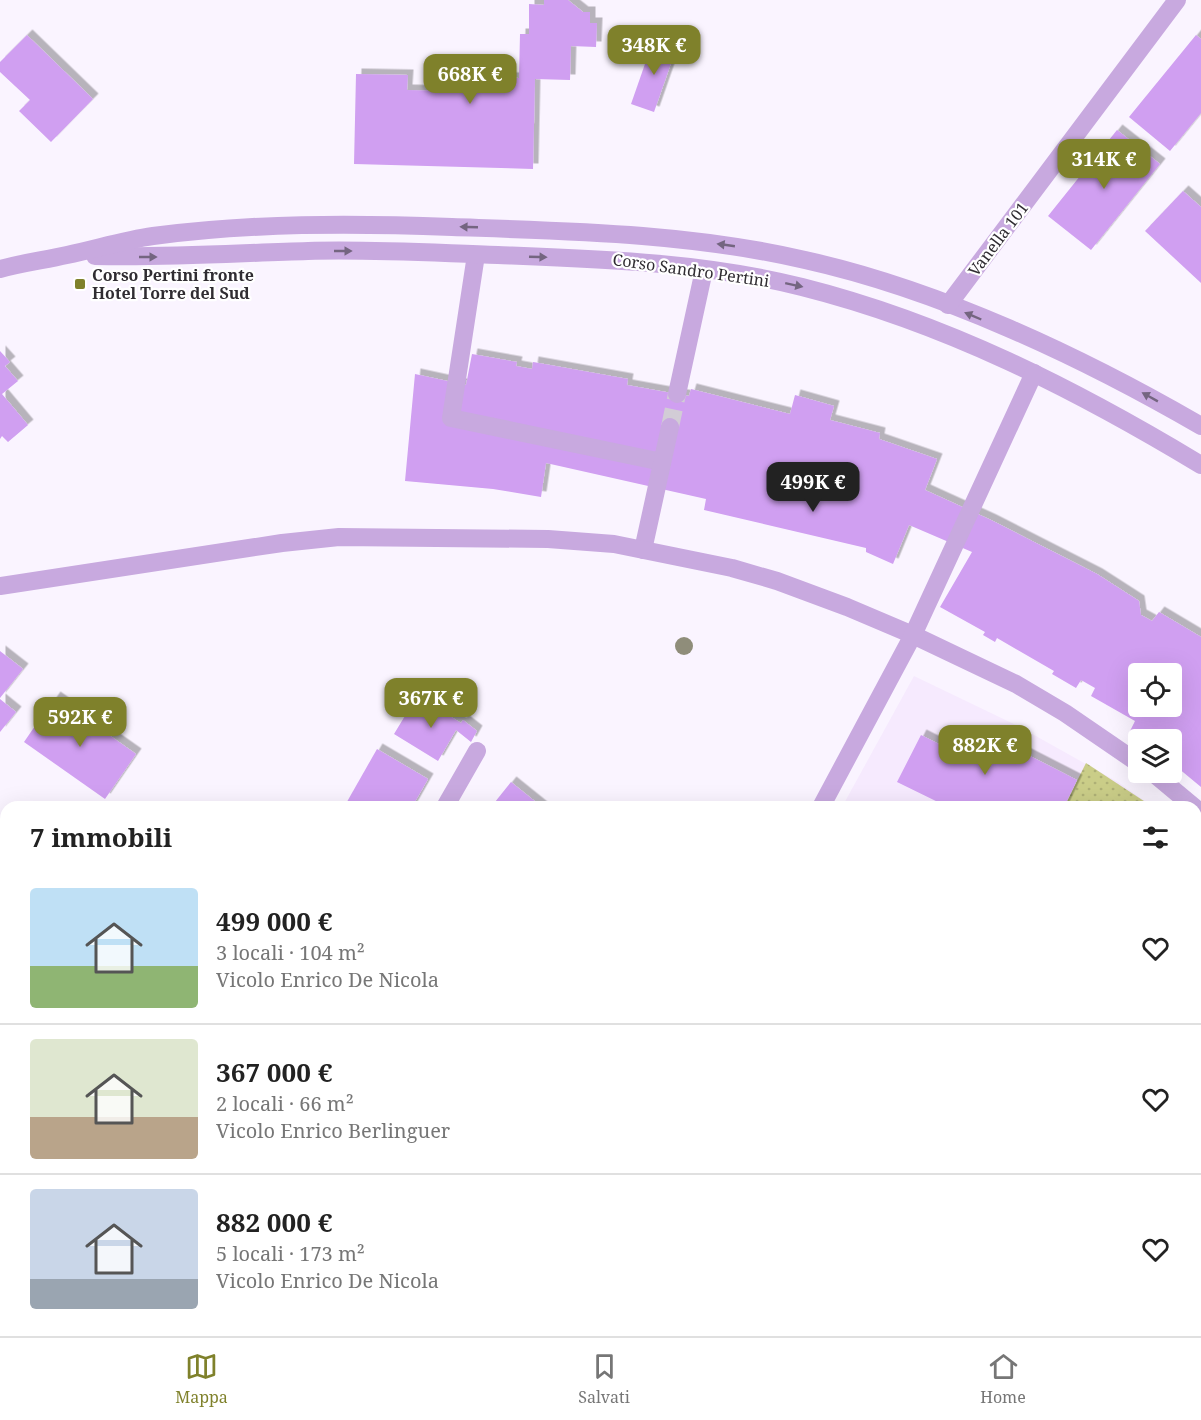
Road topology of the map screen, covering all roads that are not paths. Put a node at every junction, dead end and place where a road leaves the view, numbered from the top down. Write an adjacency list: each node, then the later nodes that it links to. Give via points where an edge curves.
1 (1177, 0): 6 (street, Vanella 101)
2 (69, 255): 3 (street, Corso Sandro Pertini, one-way to 3, via 152,257 359,250); 4 (street, Corso Sandro Pertini); 6 (street, Corso Sandro Pertini, one-way to 2, via 807,260 632,233 308,224 148,237)
3 (476, 255): 5 (street, Corso Sandro Pertini, one-way to 5, via 629,260); 11 (street, via 451,418)
4 (0, 269)
5 (704, 270): 7 (street, Corso Sandro Pertini, one-way to 7, via 801,286 874,308 943,330); 8 (street)
6 (948, 305): 9 (street, Corso Sandro Pertini, one-way to 6, via 1077,360)
7 (1034, 373): 12 (street, Corso Sandro Pertini, via 1133,424); 15 (street)
8 (677, 394)
9 (1201, 426)
10 (670, 427): 11 (street)
11 (662, 462): 13 (street)
12 (1201, 465)
13 (642, 550): 14 (street, via 548,538 339,537); 15 (street, via 777,581)
14 (0, 586)
15 (913, 635): 17 (street, via 1016,684); 20 (street)
16 (477, 751): 19 (street)
17 (1128, 756)
18 (1165, 783): 21 (street)
19 (448, 801)
20 (824, 801)
21 (1187, 801)

